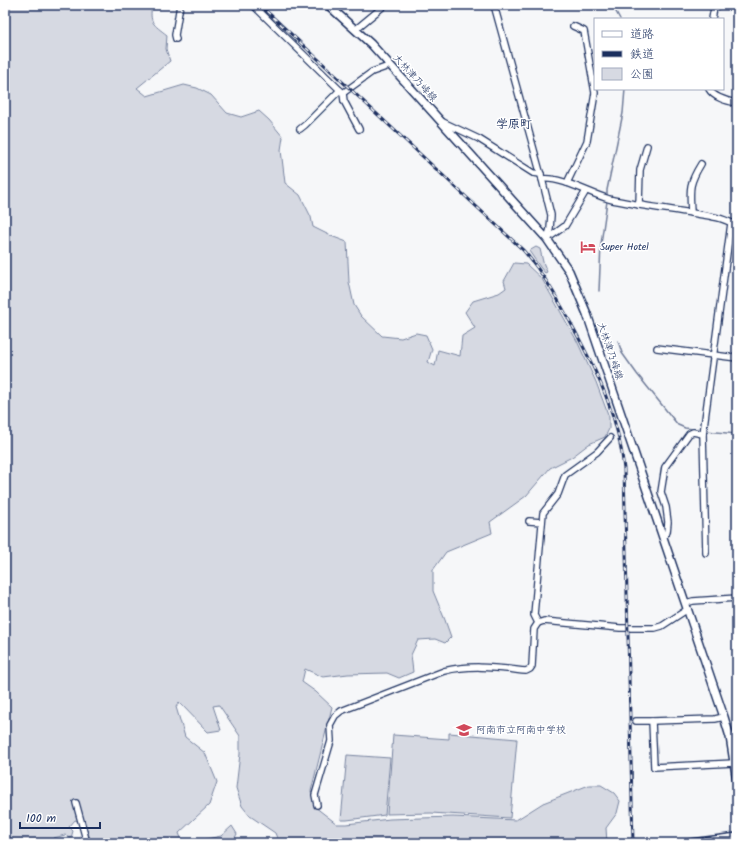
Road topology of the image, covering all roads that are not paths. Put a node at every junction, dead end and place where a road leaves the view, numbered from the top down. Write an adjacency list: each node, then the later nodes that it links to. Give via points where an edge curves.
1 (180, 5): 11 (street)
2 (253, 5): 16 (street)
3 (328, 5): 10 (main road, 大林津乃峰線)
4 (385, 5): 10 (street)
5 (494, 5): 23 (street)
6 (720, 5): 7 (street)
7 (712, 7): 8 (street)
8 (712, 18)
9 (573, 26): 13 (street, via 584,31)
10 (356, 29): 12 (main road, 大林津乃峰線)
11 (176, 39)
12 (389, 64): 16 (street); 18 (main road, 大林津乃峰線)
13 (594, 87)
14 (594, 90): 24 (street, via 587,141)
15 (710, 90): 17 (street, via 712,94)
16 (341, 91): 19 (street); 20 (street)
17 (737, 103)
18 (440, 120): 23 (street, via 480,139); 29 (main road, 大林津乃峰線)
19 (300, 129)
20 (359, 129)
21 (646, 146): 26 (street, via 640,170)
22 (701, 164): 27 (street, via 690,185)
23 (541, 176): 24 (street); 29 (street, via 551,215)
24 (567, 183): 25 (street)
25 (586, 192): 26 (street); 29 (street, via 565,226)
26 (639, 205): 27 (street)
27 (691, 213): 28 (street, via 715,217)
28 (734, 224): 31 (street)
29 (547, 239): 37 (main road, 大林津乃峰線, via 569,271 581,296)
30 (657, 348): 31 (street)
31 (713, 355): 32 (street); 33 (street)
32 (737, 358)
33 (703, 432): 37 (street, via 689,434 665,467 661,492 668,522 667,532); 38 (street)
34 (610, 438): 36 (street, via 597,452 565,475 558,494 543,513)
35 (529, 521): 36 (street)
36 (542, 522): 41 (street, via 534,615)
37 (663, 537): 40 (main road, 大林津乃峰線)
38 (706, 552)
39 (737, 598): 40 (street, via 693,601)
40 (687, 606): 41 (street, via 662,626 654,628 620,628 544,621); 42 (main road, 大林津乃峰線)
41 (538, 623): 49 (street, via 534,629 530,669 468,666 444,671 341,711 330,725 331,741 315,795)
42 (724, 717): 44 (street); 45 (main road, 大林津乃峰線)
43 (636, 721): 44 (street)
44 (652, 721): 46 (street, via 654,767)
45 (733, 737): 46 (main road, 大林津乃峰線)
46 (735, 760): 47 (main road, 大林津乃峰線)
47 (737, 781)
48 (76, 803): 51 (street)
49 (317, 805)
50 (732, 839): 52 (main road)
51 (87, 843)
52 (691, 843)

